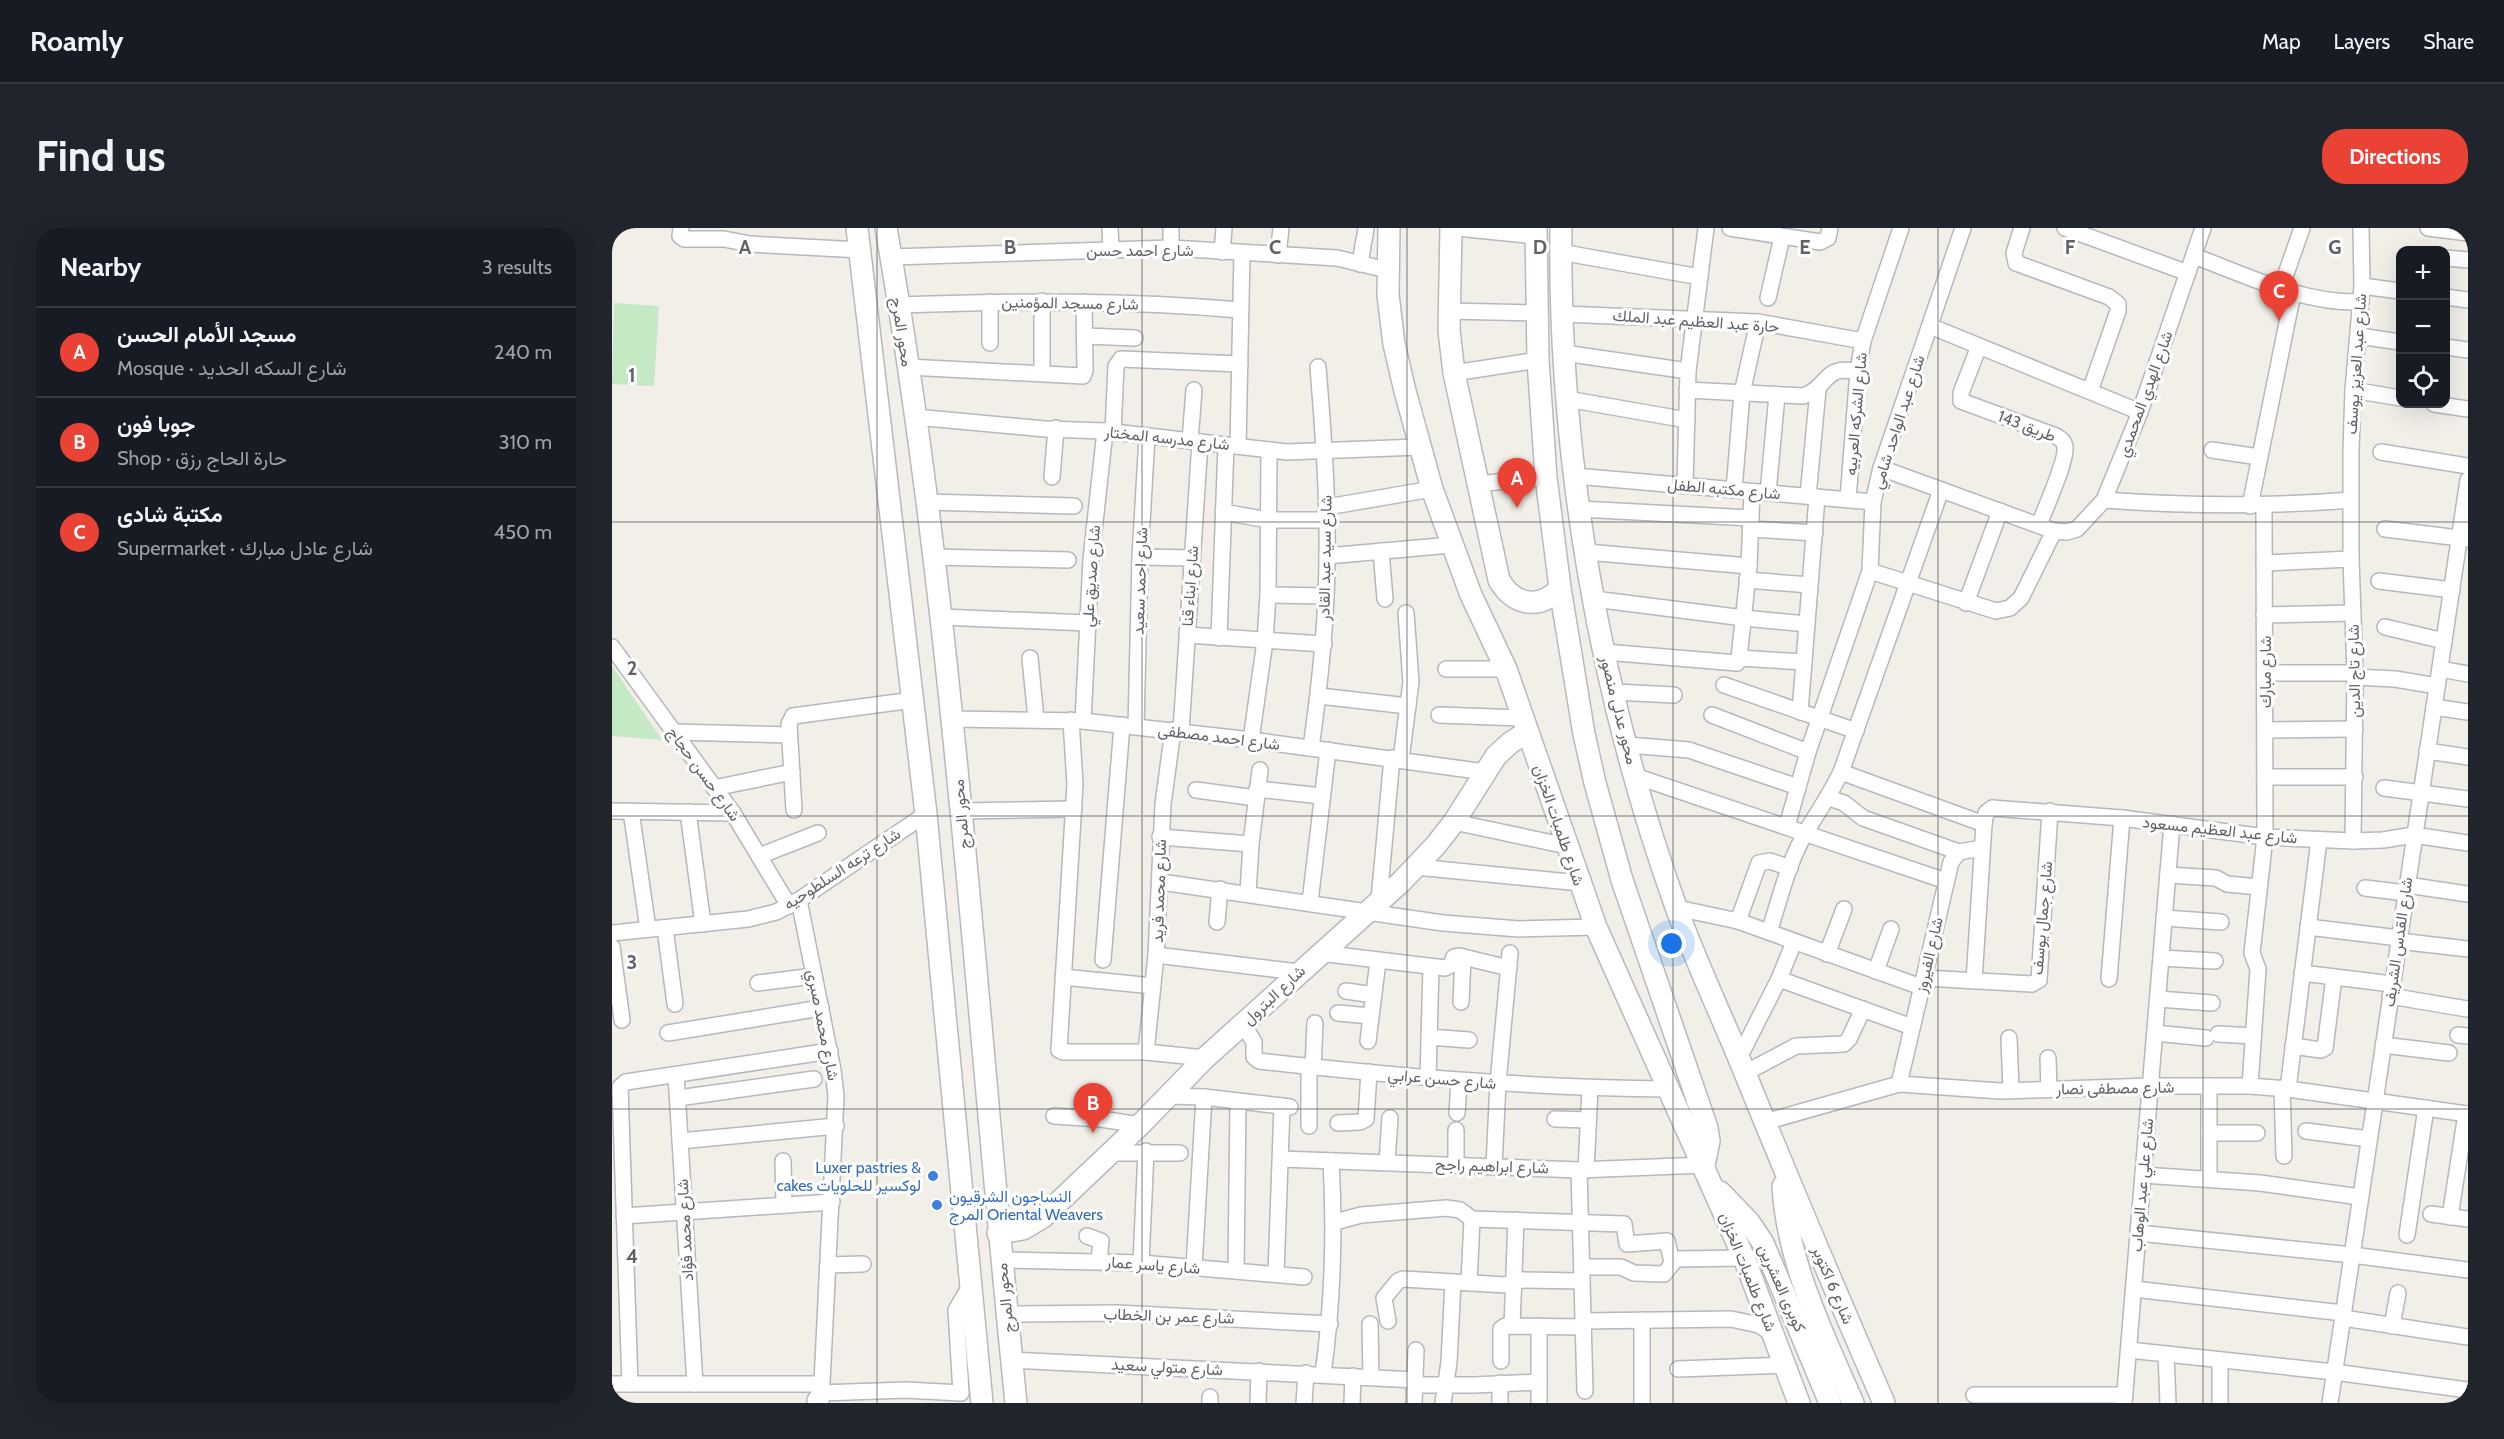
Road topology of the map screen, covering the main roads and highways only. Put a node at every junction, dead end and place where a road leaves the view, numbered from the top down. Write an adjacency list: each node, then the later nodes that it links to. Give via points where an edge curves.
1 (857, 228): 14 (main road, محور المرج, via 926,814)
2 (886, 228): 12 (main road, محور المرج, via 941,617)
3 (1389, 228): 8 (main road, شارع طلمبات الخزان, via 1387,270 1394,344 1419,447 1451,545 1506,669)
4 (1451, 228): 7 (main road, via 1449,311 1454,373 1500,580 1513,597 1533,603 1543,601)
5 (1561, 228): 10 (main road, محور عدلى منصور, via 1567,399 1579,509 1605,652 1635,776 1677,908)
6 (1536, 232): 7 (main road, محور عدلى منصور, via 1538,360 1546,477)
7 (1560, 588): 9 (main road, محور عدلى منصور, via 1595,783 1622,880 1707,1128)
8 (1524, 725): 9 (main road, شارع طلمبات الخزان, via 1596,927); 12 (main road, شارع البترول, via 1485,772 1454,822 1416,867 1205,1058 1112,1153 1037,1222)
9 (1704, 1165): 11 (main road, شارع طلمبات الخزان)
10 (1783, 1168): 13 (main road, كوبرى العشرين, via 1786,1215 1797,1261); 17 (main road, شارع 6 اكتوبر)
11 (1713, 1186): 13 (main road, كوبرى العشرين, via 1749,1222 1763,1243); 16 (main road, شارع طلمبات الخزان)
12 (998, 1233): 15 (main road, محور المرج)
13 (1844, 1401)
14 (982, 1403)
15 (1016, 1403)
16 (1798, 1403)
17 (1884, 1403)

